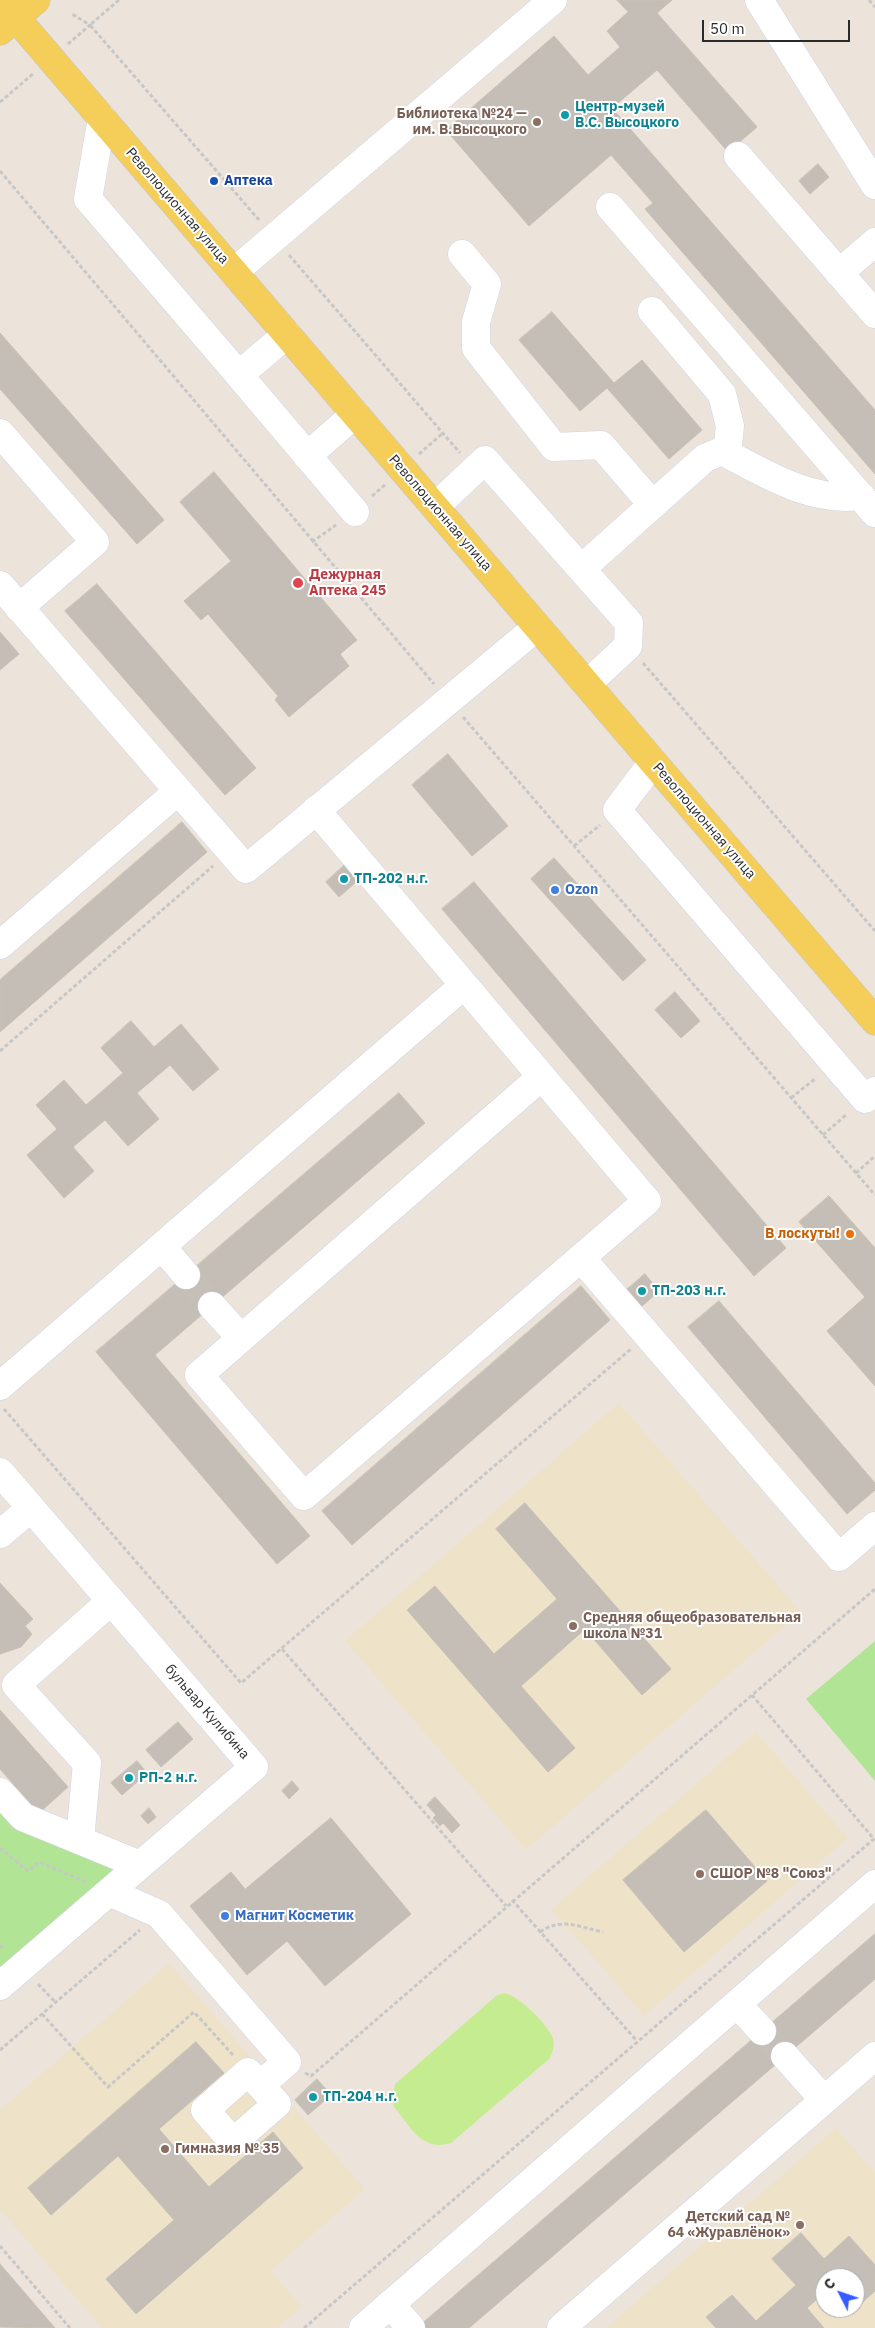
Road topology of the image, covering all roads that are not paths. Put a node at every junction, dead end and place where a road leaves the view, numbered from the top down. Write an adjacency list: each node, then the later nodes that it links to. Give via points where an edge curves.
1 (36, 0): 4 (main road)
2 (553, 0): 11 (street)
3 (759, 0): 7 (street)
4 (5, 11): 5 (main road, Революционная улица)
5 (102, 118): 11 (main road, Революционная улица); 16 (street, via 88,199)
6 (738, 156): 12 (street)
7 (875, 185)
8 (610, 207): 21 (street)
9 (875, 242): 12 (street)
10 (462, 254): 22 (street, via 487,284 476,322 476,348 554,446 601,445)
11 (234, 272): 15 (main road, Революционная улица)
12 (839, 273): 14 (street)
13 (652, 311): 19 (street, via 722,394 730,426)
14 (875, 314)
15 (287, 334): 16 (street); 17 (main road, Революционная улица)
16 (239, 375): 20 (street)
17 (355, 414): 20 (street); 23 (main road, Революционная улица)
18 (0, 433): 27 (street, via 95,542)
19 (727, 453): 21 (street, via 789,486); 22 (street, via 722,451 706,458)
20 (307, 456): 24 (street)
21 (868, 504)
22 (653, 505): 25 (street)
23 (434, 506): 25 (street, via 485,460); 28 (main road, Революционная улица)
24 (355, 512)
25 (581, 569): 29 (street, via 629,623 628,646)
26 (0, 585): 27 (street)
27 (20, 608): 31 (street)
28 (537, 627): 29 (main road, Революционная улица); 32 (street)
29 (587, 684): 30 (main road, Революционная улица)
30 (653, 762): 35 (main road, Революционная улица); 37 (street, via 617,810 834,1064)
31 (178, 791): 32 (street, via 246,870); 33 (street)
32 (316, 810): 34 (street)
33 (0, 946)
34 (464, 985): 36 (street); 38 (street)
35 (875, 1021)
36 (541, 1076): 39 (street, via 647,1201); 42 (street)
37 (870, 1095)
38 (162, 1247): 40 (street); 43 (street)
39 (581, 1258): 42 (street, via 304,1496 199,1375); 46 (street, via 839,1557)
40 (186, 1275)
41 (212, 1306): 42 (street)
42 (241, 1338)
43 (0, 1386)
44 (0, 1472): 45 (street, бульвар Кулибина)
45 (31, 1508): 47 (street); 48 (street, бульвар Кулибина)
46 (875, 1526)
47 (0, 1534)
48 (111, 1601): 50 (street, via 16,1685 87,1764); 51 (street, бульвар Кулибина, via 254,1767)
49 (0, 1792): 50 (street, via 23,1817)
50 (80, 1840): 51 (street)
51 (140, 1865): 53 (street, бульвар Кулибина)
52 (875, 1884): 55 (street)
53 (109, 1892): 54 (street, бульвар Кулибина); 59 (street, via 159,1914 287,2062)
54 (0, 1986)
55 (737, 2004): 56 (street); 61 (street)
56 (762, 2032)
57 (785, 2056): 60 (street)
58 (875, 2056): 60 (street)
59 (254, 2079)
60 (824, 2100): 64 (street)
61 (390, 2304): 62 (street); 63 (street)
62 (363, 2328)
63 (411, 2328)
64 (561, 2328)

